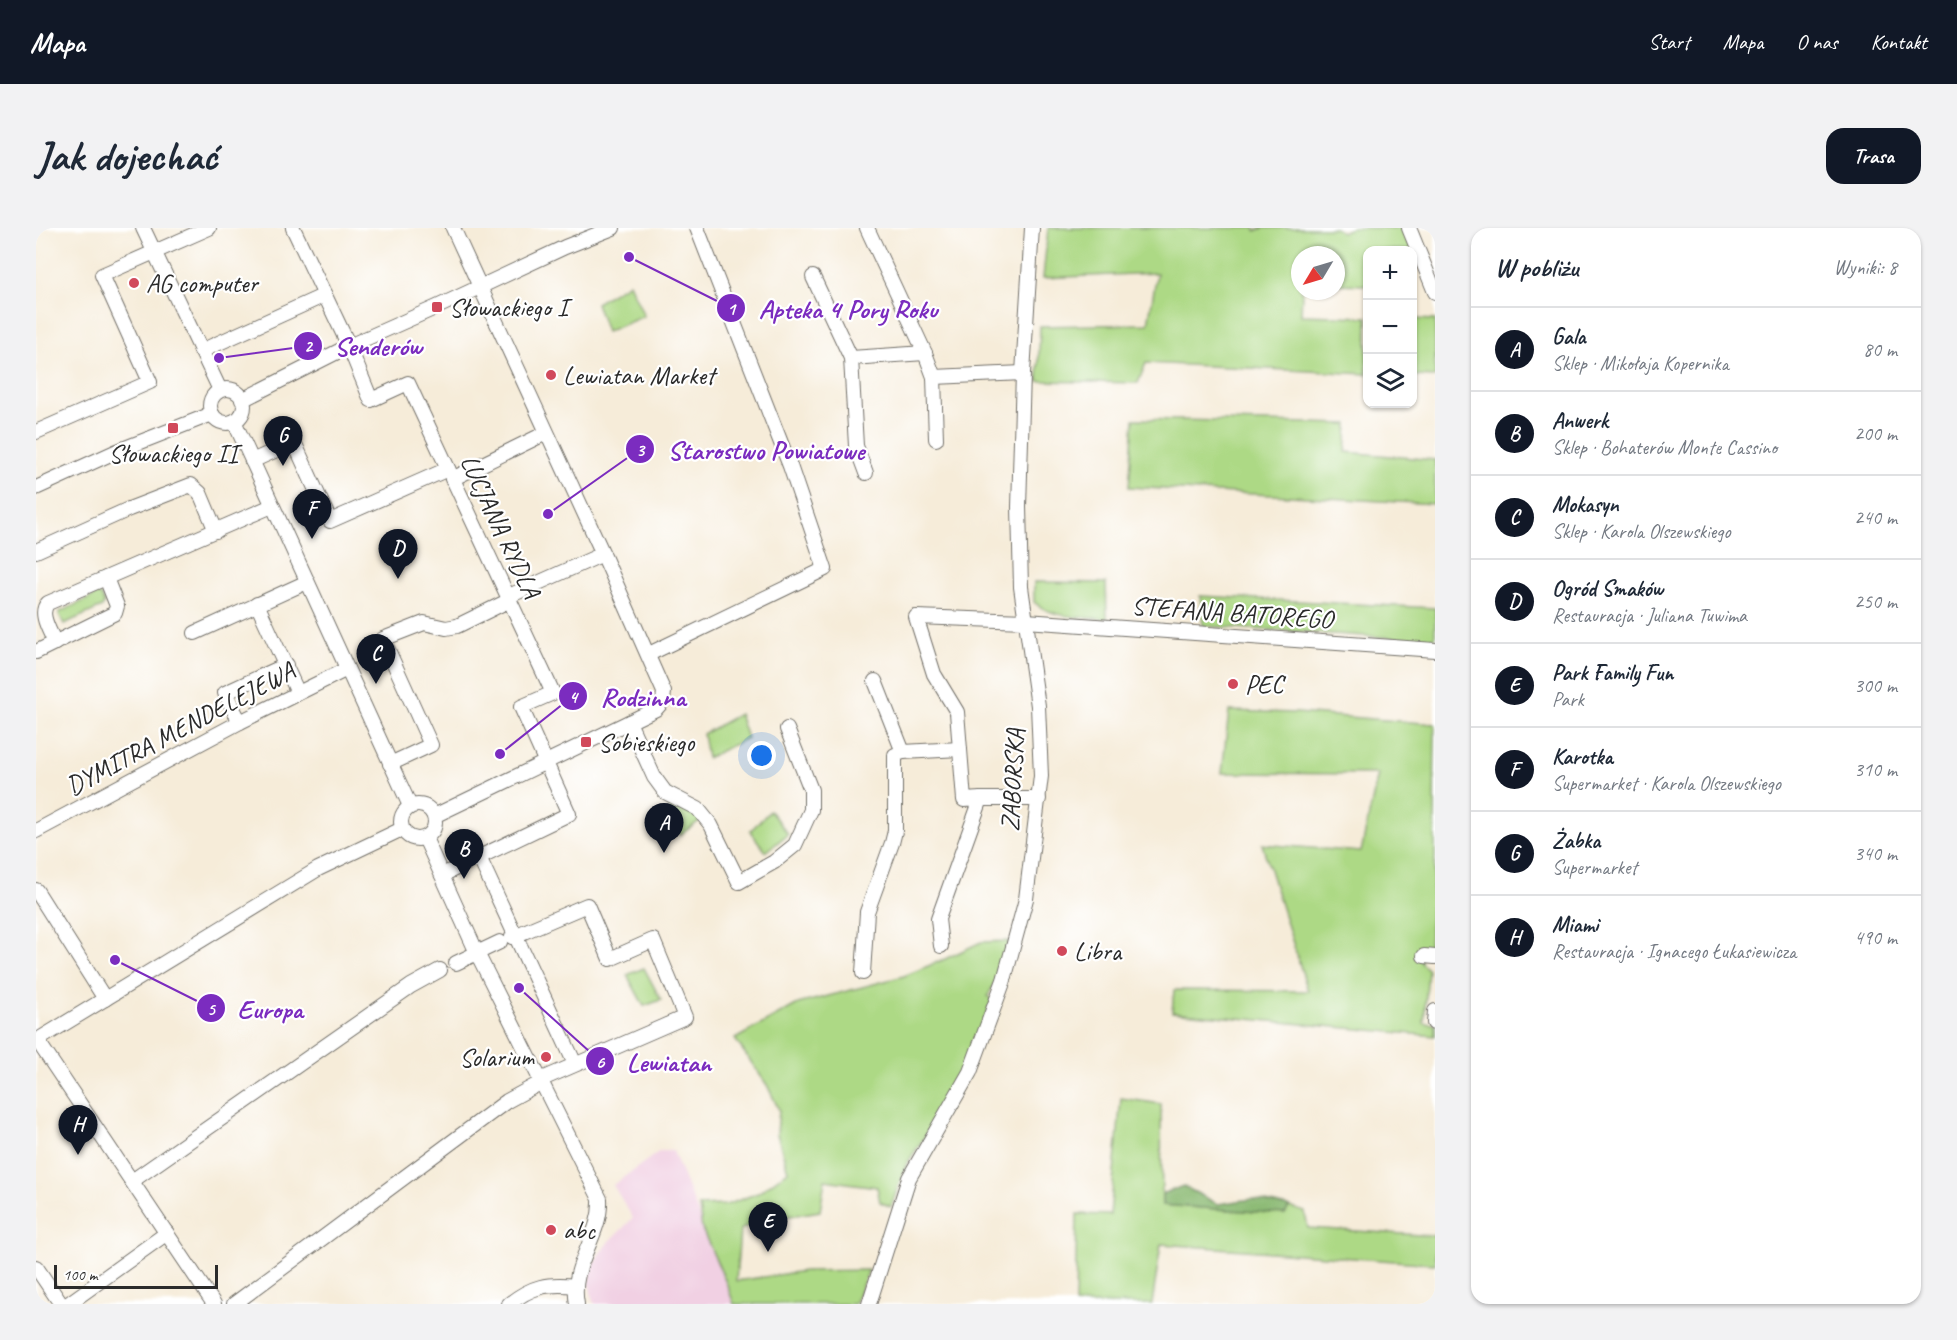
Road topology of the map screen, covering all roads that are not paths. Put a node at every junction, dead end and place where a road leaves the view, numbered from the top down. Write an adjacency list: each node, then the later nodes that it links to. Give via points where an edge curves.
1 (143, 228): 11 (street)
2 (209, 228): 11 (street)
3 (293, 228): 15 (street)
4 (453, 228): 13 (street)
5 (614, 228): 10 (street)
6 (697, 228): 46 (street, via 790,466 825,569)
7 (867, 228): 18 (street)
8 (1032, 228): 20 (street, ZABORSKA)
9 (1409, 228): 14 (street)
10 (596, 232): 13 (street)
11 (155, 252): 17 (street); 26 (street, via 102,275 150,382)
12 (813, 277): 19 (street)
13 (480, 287): 16 (street); 27 (street)
14 (1435, 292)
15 (325, 295): 16 (street); 17 (street)
16 (349, 346): 23 (street); 31 (street, LUCJANA RYDLA, via 371,400 408,383)
17 (201, 351): 22 (street)
18 (925, 353): 19 (street); 21 (street)
19 (851, 358): 30 (street, via 856,446)
20 (1023, 373): 21 (street); 41 (street, ZABORSKA, via 1019,507)
21 (934, 377): 28 (street)
22 (220, 390): 23 (street, via 231,390); 24 (street, via 210,403)
23 (242, 400): 25 (street, via 241,414)
24 (212, 414): 25 (street, via 219,421); 32 (street)
25 (234, 421): 29 (street)
26 (36, 432)
27 (546, 433): 31 (street); 36 (street)
28 (936, 439)
29 (252, 461): 31 (street, via 294,442 330,521); 33 (street)
30 (866, 473)
31 (450, 474): 39 (street, LUCJANA RYDLA)
32 (36, 488)
33 (272, 506): 34 (street); 38 (street)
34 (216, 531): 35 (street, via 200,493 191,485); 37 (street)
35 (36, 551)
36 (603, 554): 39 (street); 46 (street)
37 (106, 578): 43 (street, via 117,606 115,614); 43 (street, via 45,606 43,614)
38 (307, 582): 40 (street); 48 (street)
39 (510, 598): 56 (street, LUCJANA RYDLA, via 553,693 521,707); 57 (street, via 457,626 424,623 383,639 431,745)
40 (256, 604): 42 (street); 47 (street)
41 (1026, 621): 44 (street, STEFANA BATOREGO); 54 (street, STEFANA BATOREGO, via 916,616 934,674 957,712); 59 (street, ZABORSKA, via 1038,706)
42 (195, 633)
43 (55, 643): 45 (street)
44 (1435, 650)
45 (36, 652)
46 (649, 654): 52 (street, via 664,692 663,701 656,709)
47 (285, 665): 50 (street); 51 (street, via 225,693)
48 (347, 669): 50 (street, DYMITRA MENDELEJEWA); 57 (street)
49 (875, 681): 55 (street)
50 (298, 693): 51 (street, DYMITRA MENDELEJEWA)
51 (240, 722): 63 (street, DYMITRA MENDELEJEWA)
52 (629, 722): 53 (street, via 654,777 665,792 698,809 711,825 739,882 795,845 811,810 811,790); 56 (street)
53 (787, 729)
54 (960, 749): 55 (street); 58 (street, via 964,800)
55 (903, 752): 73 (street, via 895,755 895,831 867,912)
56 (544, 762): 61 (street); 65 (street, via 569,814)
57 (390, 764): 60 (street)
58 (981, 799): 59 (street); 69 (street, via 938,919)
59 (1039, 800): 88 (street, ZABORSKA, via 1026,899 1004,980 970,1072 909,1178)
60 (410, 806): 61 (street, via 427,807); 62 (street, via 401,818)
61 (434, 816): 64 (street, via 435,826)
62 (402, 828): 64 (street, via 414,839); 74 (street, via 318,869)
63 (36, 831)
64 (425, 838): 66 (street)
65 (479, 857): 66 (street); 68 (street)
66 (442, 875): 70 (street)
67 (36, 890): 74 (street)
68 (509, 938): 70 (street); 76 (street); 76 (street, via 587,905 610,958 653,940 685,1017)
69 (941, 946)
70 (477, 953): 71 (street); 77 (street)
71 (456, 963)
72 (440, 970): 78 (street, via 411,986)
73 (862, 973)
74 (105, 999): 75 (street)
75 (37, 1040): 78 (street)
76 (575, 1064): 77 (street)
77 (541, 1081): 81 (street, via 600,1199 599,1221 582,1257); 85 (street, via 507,1101)
78 (132, 1181): 79 (street)
79 (167, 1233): 83 (street); 84 (street)
80 (36, 1267): 82 (street)
81 (576, 1286): 86 (street, via 556,1284 528,1290); 87 (street)
82 (61, 1304)
83 (68, 1304)
84 (214, 1304)
85 (234, 1304)
86 (509, 1304)
87 (578, 1304)
88 (869, 1304)

